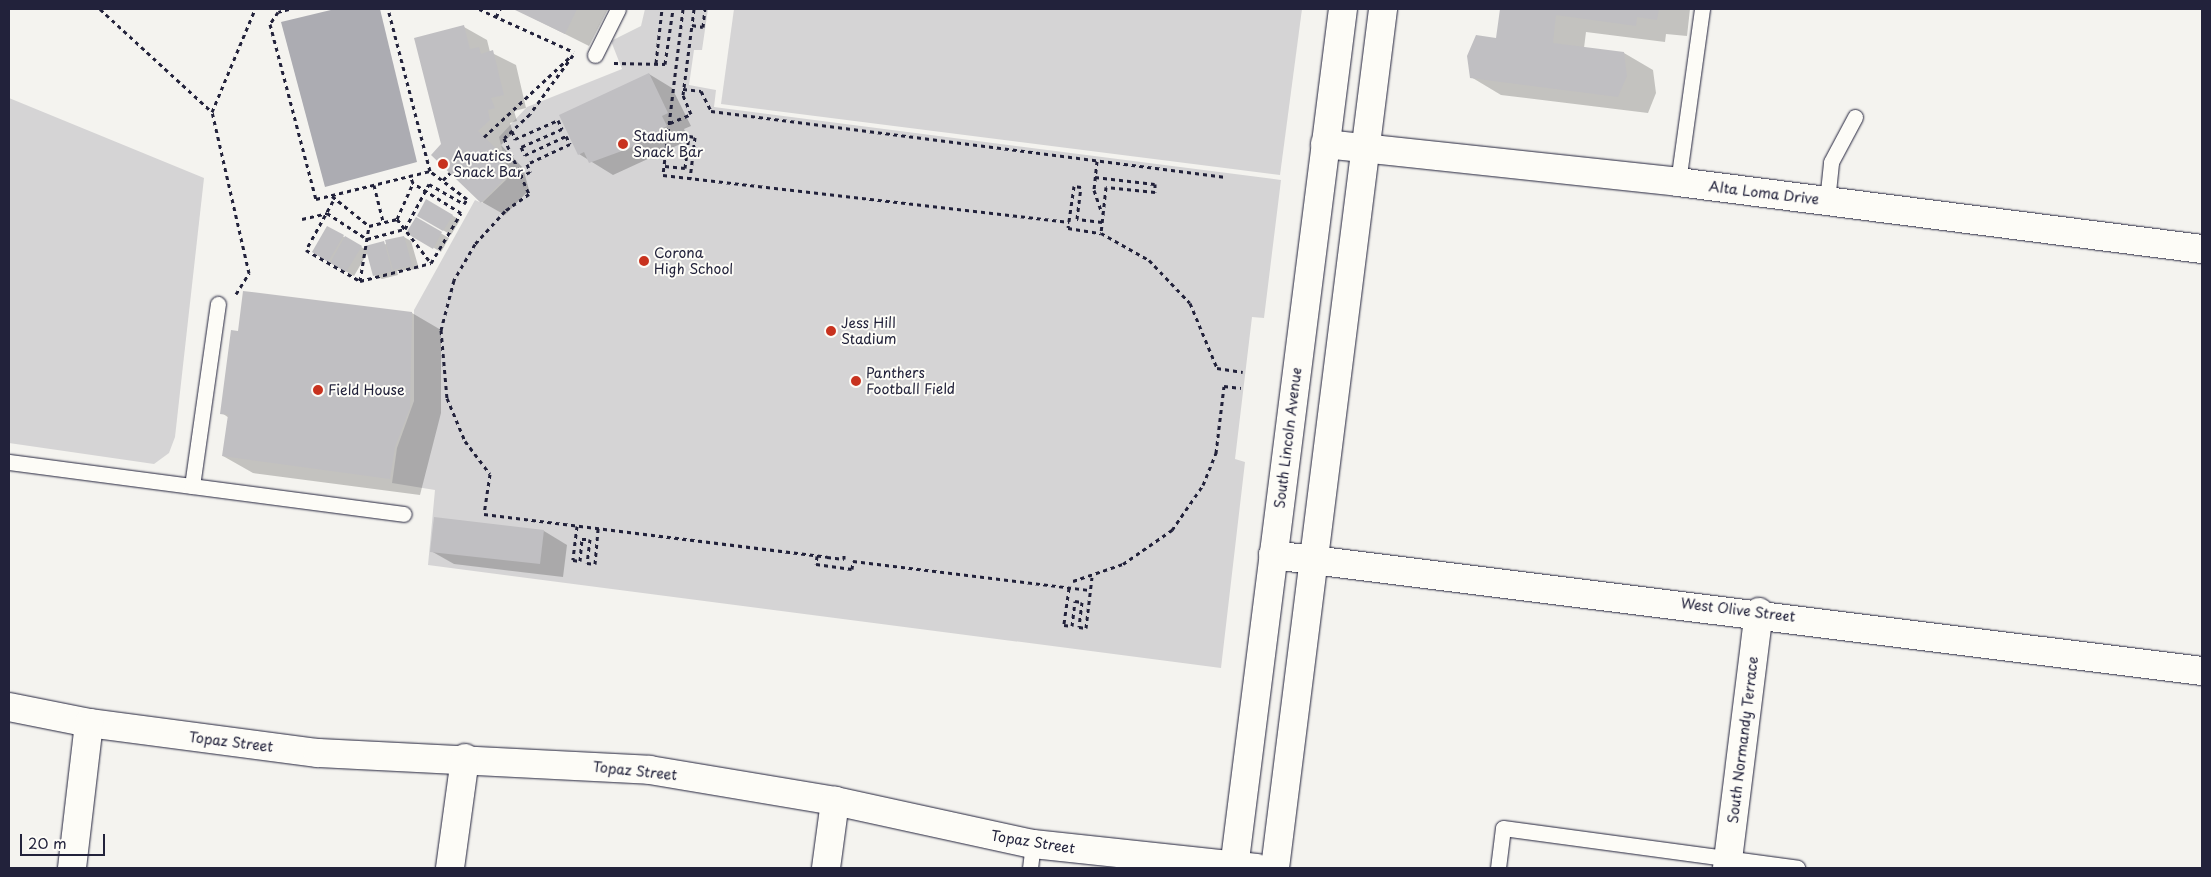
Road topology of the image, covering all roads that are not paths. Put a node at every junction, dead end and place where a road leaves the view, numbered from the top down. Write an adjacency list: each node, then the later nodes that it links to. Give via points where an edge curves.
1 (618, 9): 5 (lane)
2 (1343, 9): 7 (street, South Lincoln Avenue)
3 (1383, 9): 8 (street)
4 (1702, 9): 9 (lane)
5 (589, 55)
6 (1855, 117): 10 (lane, via 1831,162)
7 (1325, 144): 8 (street, Alta Loma Drive); 16 (street, South Lincoln Avenue)
8 (1365, 148): 9 (street, Alta Loma Drive); 17 (street)
9 (1678, 182): 10 (street, Alta Loma Drive)
10 (1827, 201): 11 (street, Alta Loma Drive)
11 (2202, 249)
12 (224, 303): 14 (lane)
13 (9, 462): 14 (lane)
14 (192, 486): 15 (lane)
15 (404, 514)
16 (1273, 555): 17 (street, West Olive Street); 29 (street, South Lincoln Avenue)
17 (1312, 559): 18 (street, West Olive Street); 30 (street)
18 (1759, 612): 19 (street, West Olive Street); 25 (street, South Normandy Terrace)
19 (2202, 671)
20 (9, 707): 21 (street, Topaz Street)
21 (88, 724): 22 (street, Topaz Street, via 318,753); 26 (street)
22 (466, 758): 23 (street, Topaz Street, via 650,770); 27 (street)
23 (835, 801): 24 (street, Topaz Street); 28 (street)
24 (1031, 856): 29 (street, Topaz Street)
25 (1727, 863): 31 (lane, via 1503,828); 32 (lane)
26 (72, 868)
27 (450, 868)
28 (826, 868)
29 (1242, 868)
30 (1275, 868)
31 (1498, 868)
32 (1797, 868)

